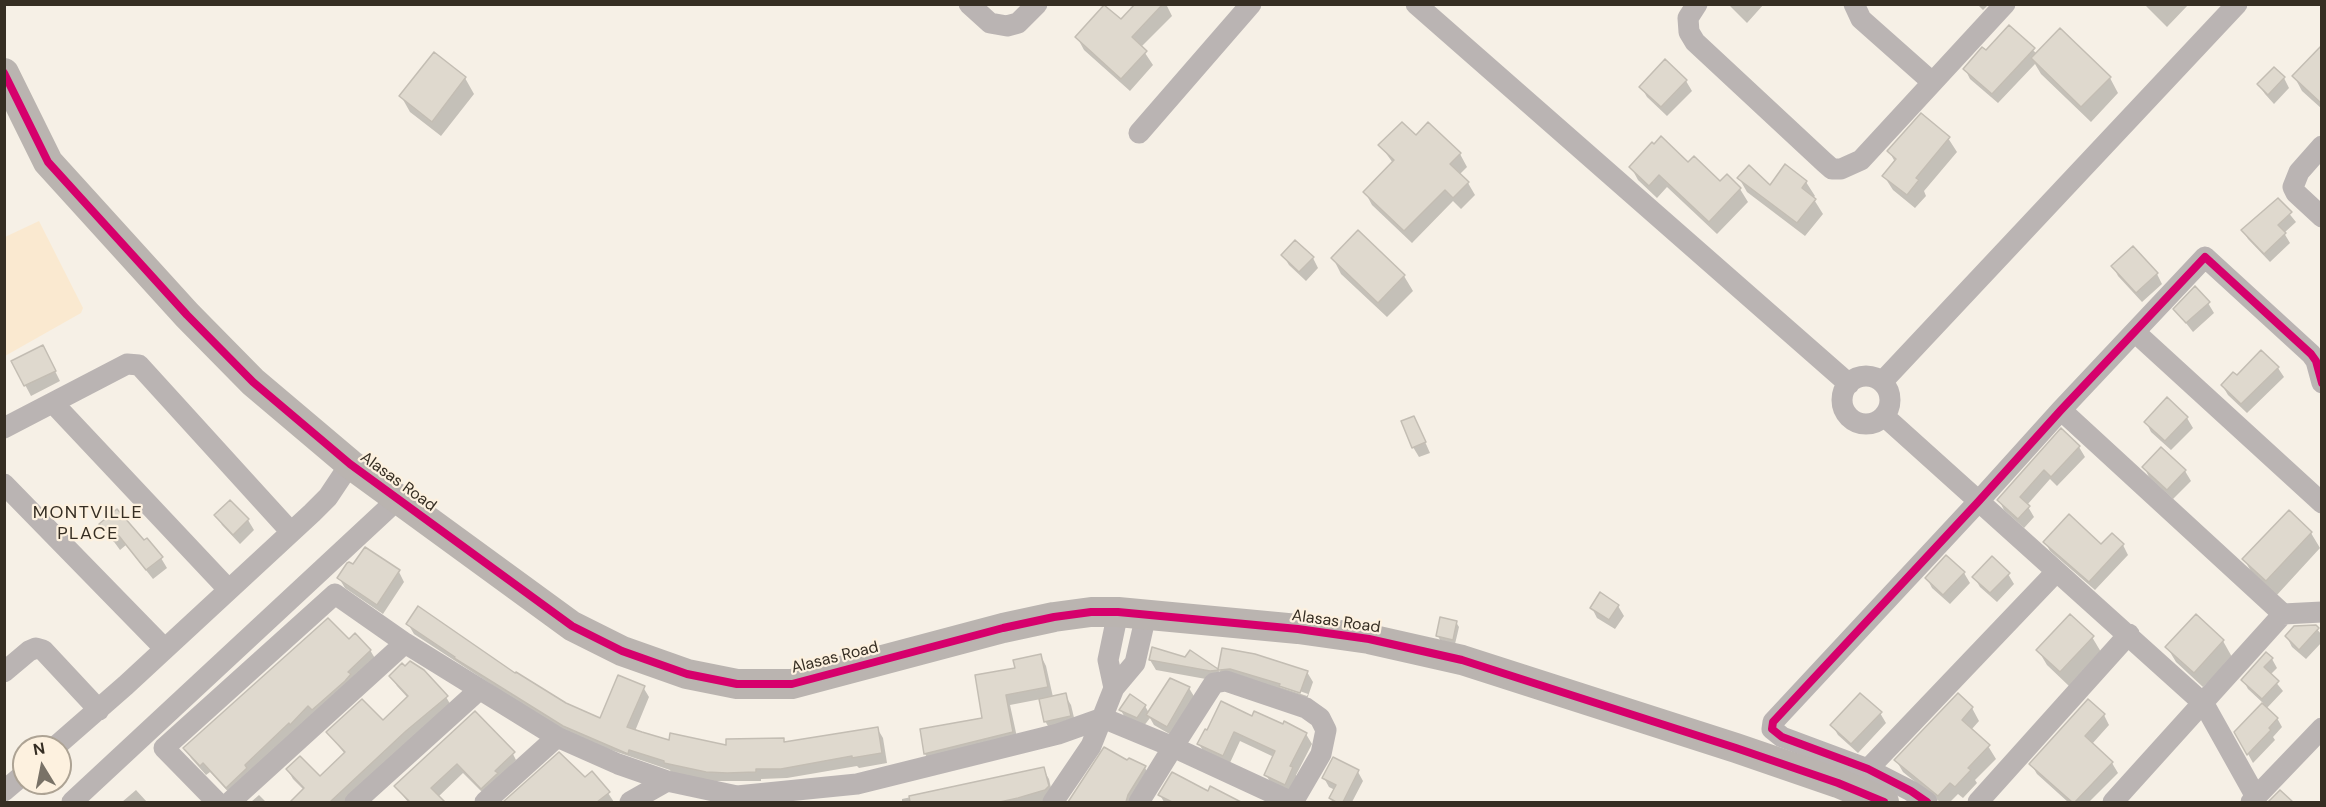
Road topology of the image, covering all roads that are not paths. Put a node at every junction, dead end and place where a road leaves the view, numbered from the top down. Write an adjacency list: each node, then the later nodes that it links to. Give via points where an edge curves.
1 (969, 4): 2 (street, via 990,23 1007,26 1018,23)
2 (1037, 4)
3 (1251, 4): 11 (street)
4 (1416, 4): 17 (street)
5 (1697, 4): 10 (street, via 1688,18 1695,42 1832,168 1841,169 1862,160)
6 (1854, 4): 10 (street, via 1861,19)
7 (2006, 4): 10 (street)
8 (2237, 4): 15 (street)
9 (4, 74): 22 (street, Alasas Road, via 48,162 186,315 253,382)
10 (1932, 82)
11 (1139, 133)
12 (2322, 146): 13 (street, via 2299,172 2293,187)
13 (2322, 217)
14 (2136, 333): 16 (street, via 2205,257 2311,354); 19 (street); 26 (street)
15 (1882, 382): 17 (street, via 1871,377); 20 (street, via 1890,398)
16 (2322, 383)
17 (1849, 384): 20 (street, via 1843,394 1847,414 1865,424)
18 (52, 403): 21 (street); 27 (street, via 127,364 140,365); 29 (street)
19 (2061, 410): 25 (street); 32 (street)
20 (1884, 416): 25 (street)
21 (4, 428)
22 (350, 464): 24 (street, Alasas Road); 27 (street, via 328,497)
23 (4, 484): 35 (street)
24 (398, 499): 31 (street, Alasas Road, via 572,626 622,651 687,674 737,684 792,684 1034,621 1091,612); 49 (street)
25 (1978, 502): 28 (street); 45 (street, via 1773,722 1772,729 1782,737)
26 (2322, 503)
27 (291, 532): 29 (street)
28 (2056, 572): 33 (street); 45 (street)
29 (228, 589): 35 (street)
30 (2322, 612): 32 (street)
31 (1132, 614): 40 (street, via 1135,663 1114,688); 58 (street, Alasas Road, via 1369,639 1462,660 1736,747)
32 (2283, 614): 38 (street)
33 (2129, 634): 38 (street); 60 (street)
34 (405, 643): 37 (street); 50 (street, via 335,594 164,748); 51 (street)
35 (165, 649): 39 (street)
36 (4, 672): 39 (street, via 29,651 43,650)
37 (479, 690): 43 (street); 52 (street)
38 (2204, 704): 48 (street); 61 (street)
39 (99, 710): 42 (street)
40 (1103, 718): 44 (street); 47 (street, via 1058,734 857,784); 55 (street, via 1091,746)
41 (2322, 728): 48 (street)
42 (70, 735)
43 (557, 737): 46 (street); 53 (street)
44 (1173, 747): 56 (street); 57 (street); 57 (street, via 1214,684 1226,681 1306,708 1320,718 1326,730 1321,754)
45 (1868, 769): 59 (street)
46 (667, 780): 47 (street); 54 (street)
47 (736, 799)
48 (2253, 800)
49 (72, 802)
50 (217, 802)
51 (230, 802)
52 (355, 802)
53 (485, 802)
54 (630, 802)
55 (1053, 802)
56 (1139, 802)
57 (1292, 802)
58 (1884, 802)
59 (1927, 802)
60 (1978, 802)
61 (2113, 802)

